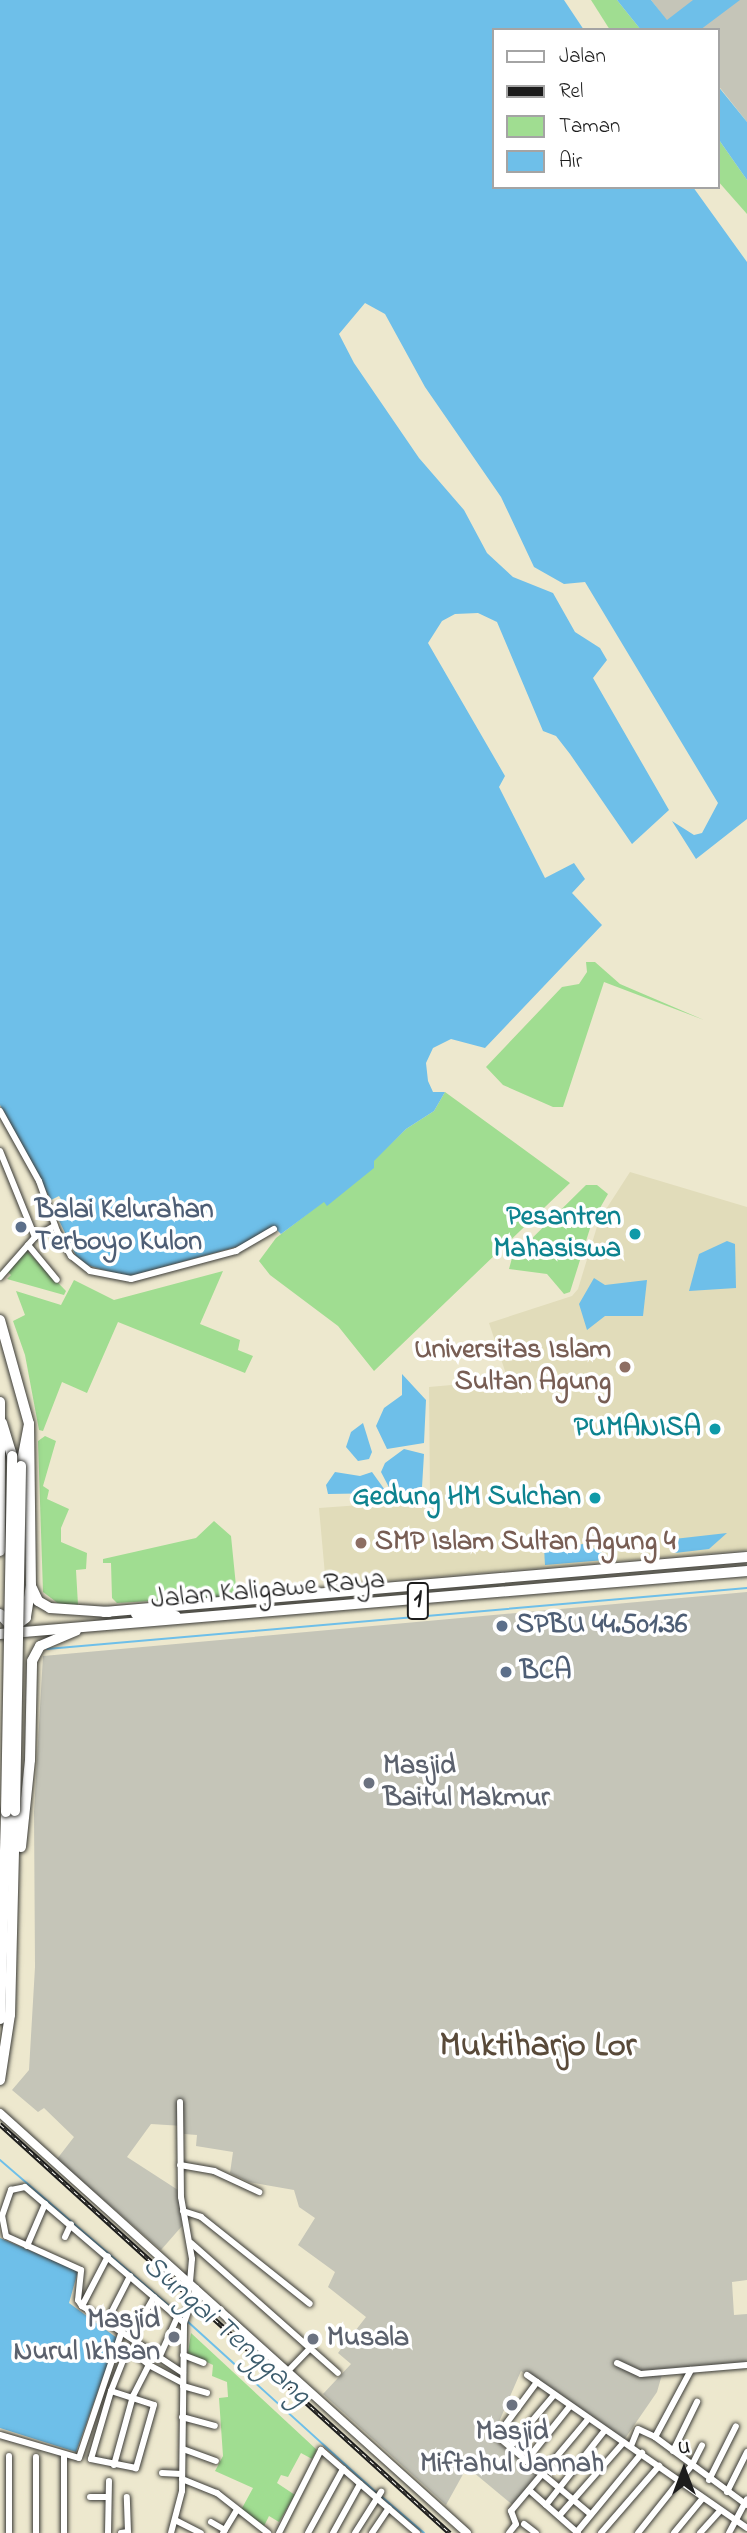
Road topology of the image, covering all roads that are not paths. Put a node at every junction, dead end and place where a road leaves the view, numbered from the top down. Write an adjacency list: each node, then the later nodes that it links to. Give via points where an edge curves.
1 (0, 1111): 3 (street, via 39,1181)
2 (0, 1151): 5 (street)
3 (54, 1226): 4 (street, via 78,1263 115,1279 131,1279 236,1251); 5 (street)
4 (274, 1229)
5 (35, 1237): 6 (street)
6 (27, 1245): 7 (street); 8 (street)
7 (0, 1277)
8 (57, 1280)
9 (0, 1320): 12 (highway)
10 (0, 1402): 11 (highway)
11 (2, 1423): 13 (highway); 26 (highway, bridge, via 12,1456)
12 (29, 1424): 19 (highway); 26 (highway, bridge, via 21,1466)
13 (0, 1551)
14 (747, 1557): 17 (highway)
15 (747, 1565): 17 (highway, Jalan Kaligawe Raya / 1)
16 (747, 1571): 17 (highway, Jalan Kaligawe Raya / 1)
17 (634, 1576): 20 (highway); 22 (highway, Jalan Kaligawe Raya / 1); 23 (highway, Jalan Kaligawe Raya / 1)
18 (747, 1576): 23 (highway, via 390,1610)
19 (32, 1585): 20 (highway, 1, via 44,1606); 24 (highway, via 26,1618)
20 (104, 1612): 22 (highway, 1)
21 (0, 1614): 24 (highway)
22 (178, 1616): 24 (highway)
23 (89, 1629): 25 (highway, Jalan Kaligawe Raya / 1)
24 (3, 1631): 25 (highway)
25 (45, 1637): 29 (highway, via 34,1657 29,1774)
26 (10, 1811): 28 (highway); 29 (highway)
27 (0, 1828): 28 (highway)
28 (4, 1871): 30 (highway)
29 (16, 1871): 31 (highway)
30 (0, 2019)
31 (0, 2080)
32 (180, 2102): 34 (street)
33 (0, 2113): 45 (street)
34 (180, 2165): 35 (street, via 214,2171); 38 (street)
35 (259, 2192)
36 (2, 2203): 37 (street, via 11,2190 21,2186); 42 (street, via 3,2232)
37 (44, 2204): 39 (street); 42 (street)
38 (183, 2211): 41 (street); 47 (street, via 201,2217)
39 (71, 2224): 40 (street); 43 (street)
40 (65, 2237)
41 (191, 2243): 45 (street); 54 (street)
42 (27, 2246): 48 (street, via 81,2270 78,2300)
43 (108, 2256): 44 (street); 48 (street)
44 (130, 2276): 46 (street); 51 (street)
45 (193, 2285): 50 (street); 62 (street)
46 (154, 2297): 49 (street); 53 (street)
47 (310, 2304)
48 (82, 2306): 51 (street)
49 (177, 2318): 50 (street); 56 (street)
50 (185, 2320): 55 (street)
51 (106, 2323): 52 (street)
52 (120, 2337): 53 (street); 89 (street, via 79,2458)
53 (131, 2337): 56 (street)
54 (310, 2348): 62 (street); 64 (street)
55 (183, 2355): 57 (street); 63 (street)
56 (159, 2358): 63 (street)
57 (204, 2363)
58 (617, 2364): 61 (street, via 642,2374)
59 (149, 2365): 67 (street); 68 (street, via 128,2348); 71 (street)
60 (747, 2365): 61 (street)
61 (691, 2370): 80 (street)
62 (288, 2371): 142 (street)
63 (183, 2373): 67 (street)
64 (338, 2373)
65 (527, 2375): 66 (street)
66 (537, 2382): 70 (street); 83 (street, via 498,2430 498,2438)
67 (183, 2385): 69 (street); 74 (street)
68 (111, 2390): 71 (street); 93 (street, via 90,2457)
69 (207, 2393)
70 (554, 2395): 73 (street); 83 (street)
71 (134, 2396): 93 (street); 93 (street, via 154,2405 141,2463 132,2469)
72 (697, 2402): 85 (street)
73 (570, 2406): 75 (street); 92 (street)
74 (182, 2417): 77 (street); 84 (street)
75 (589, 2418): 78 (street); 98 (street)
76 (736, 2426): 101 (street)
77 (215, 2427)
78 (605, 2430): 81 (street); 104 (street)
79 (0, 2435): 89 (street)
80 (655, 2437): 81 (street, via 638,2429); 85 (street)
81 (627, 2444): 87 (street); 112 (street)
82 (702, 2445): 94 (street)
83 (510, 2447): 92 (street)
84 (183, 2449): 91 (street); 99 (street)
85 (673, 2451): 94 (street)
86 (747, 2452): 106 (street)
87 (642, 2453): 95 (street); 118 (street)
88 (9, 2456): 121 (street)
89 (64, 2456): 131 (street)
90 (36, 2458): 130 (street)
91 (216, 2460)
92 (526, 2461): 98 (street)
93 (114, 2465)
94 (692, 2465): 101 (street); 102 (street)
95 (659, 2466): 102 (street); 146 (street)
96 (343, 2469): 103 (street); 136 (street, via 321,2450); 137 (street)
97 (162, 2473): 99 (street)
98 (543, 2474): 104 (street); 105 (street)
99 (182, 2477): 116 (street, via 217,2493); 122 (street)
100 (108, 2480): 109 (street)
101 (709, 2480): 106 (street)
102 (680, 2481): 111 (street); 147 (street)
103 (360, 2484): 107 (street); 138 (street)
104 (560, 2487): 112 (street); 114 (street)
105 (529, 2490): 114 (street); 143 (street, via 509,2512 516,2524)
106 (727, 2492): 113 (street)
107 (378, 2495): 115 (street); 139 (street)
108 (90, 2497): 109 (street)
109 (108, 2497): 132 (street)
110 (127, 2497): 133 (street, via 128,2532)
111 (702, 2499): 117 (street); 148 (street)
112 (574, 2500): 118 (street); 119 (street)
113 (746, 2503): 125 (street)
114 (546, 2505): 119 (street)
115 (388, 2508): 140 (street); 141 (street)
116 (237, 2510): 127 (street); 128 (street)
117 (719, 2512): 125 (street); 149 (street)
118 (589, 2514): 145 (street)
119 (559, 2516): 145 (street)
120 (0, 2519): 121 (street)
121 (9, 2519): 129 (street)
122 (175, 2521): 134 (street); 135 (street)
123 (212, 2522): 127 (street)
124 (524, 2524): 144 (street)
125 (735, 2524): 126 (street); 150 (street)
126 (747, 2528)
127 (224, 2532)
128 (267, 2532)
129 (9, 2533)
130 (36, 2533)
131 (64, 2533)
132 (108, 2533)
133 (121, 2533)
134 (171, 2533)
135 (201, 2533)
136 (278, 2533)
137 (308, 2533)
138 (333, 2533)
139 (355, 2533)
140 (372, 2533)
141 (417, 2533)
142 (467, 2533)
143 (509, 2533)
144 (536, 2533)
145 (577, 2533)
146 (601, 2533)
147 (638, 2533)
148 (674, 2533)
149 (700, 2533)
150 (729, 2533)

